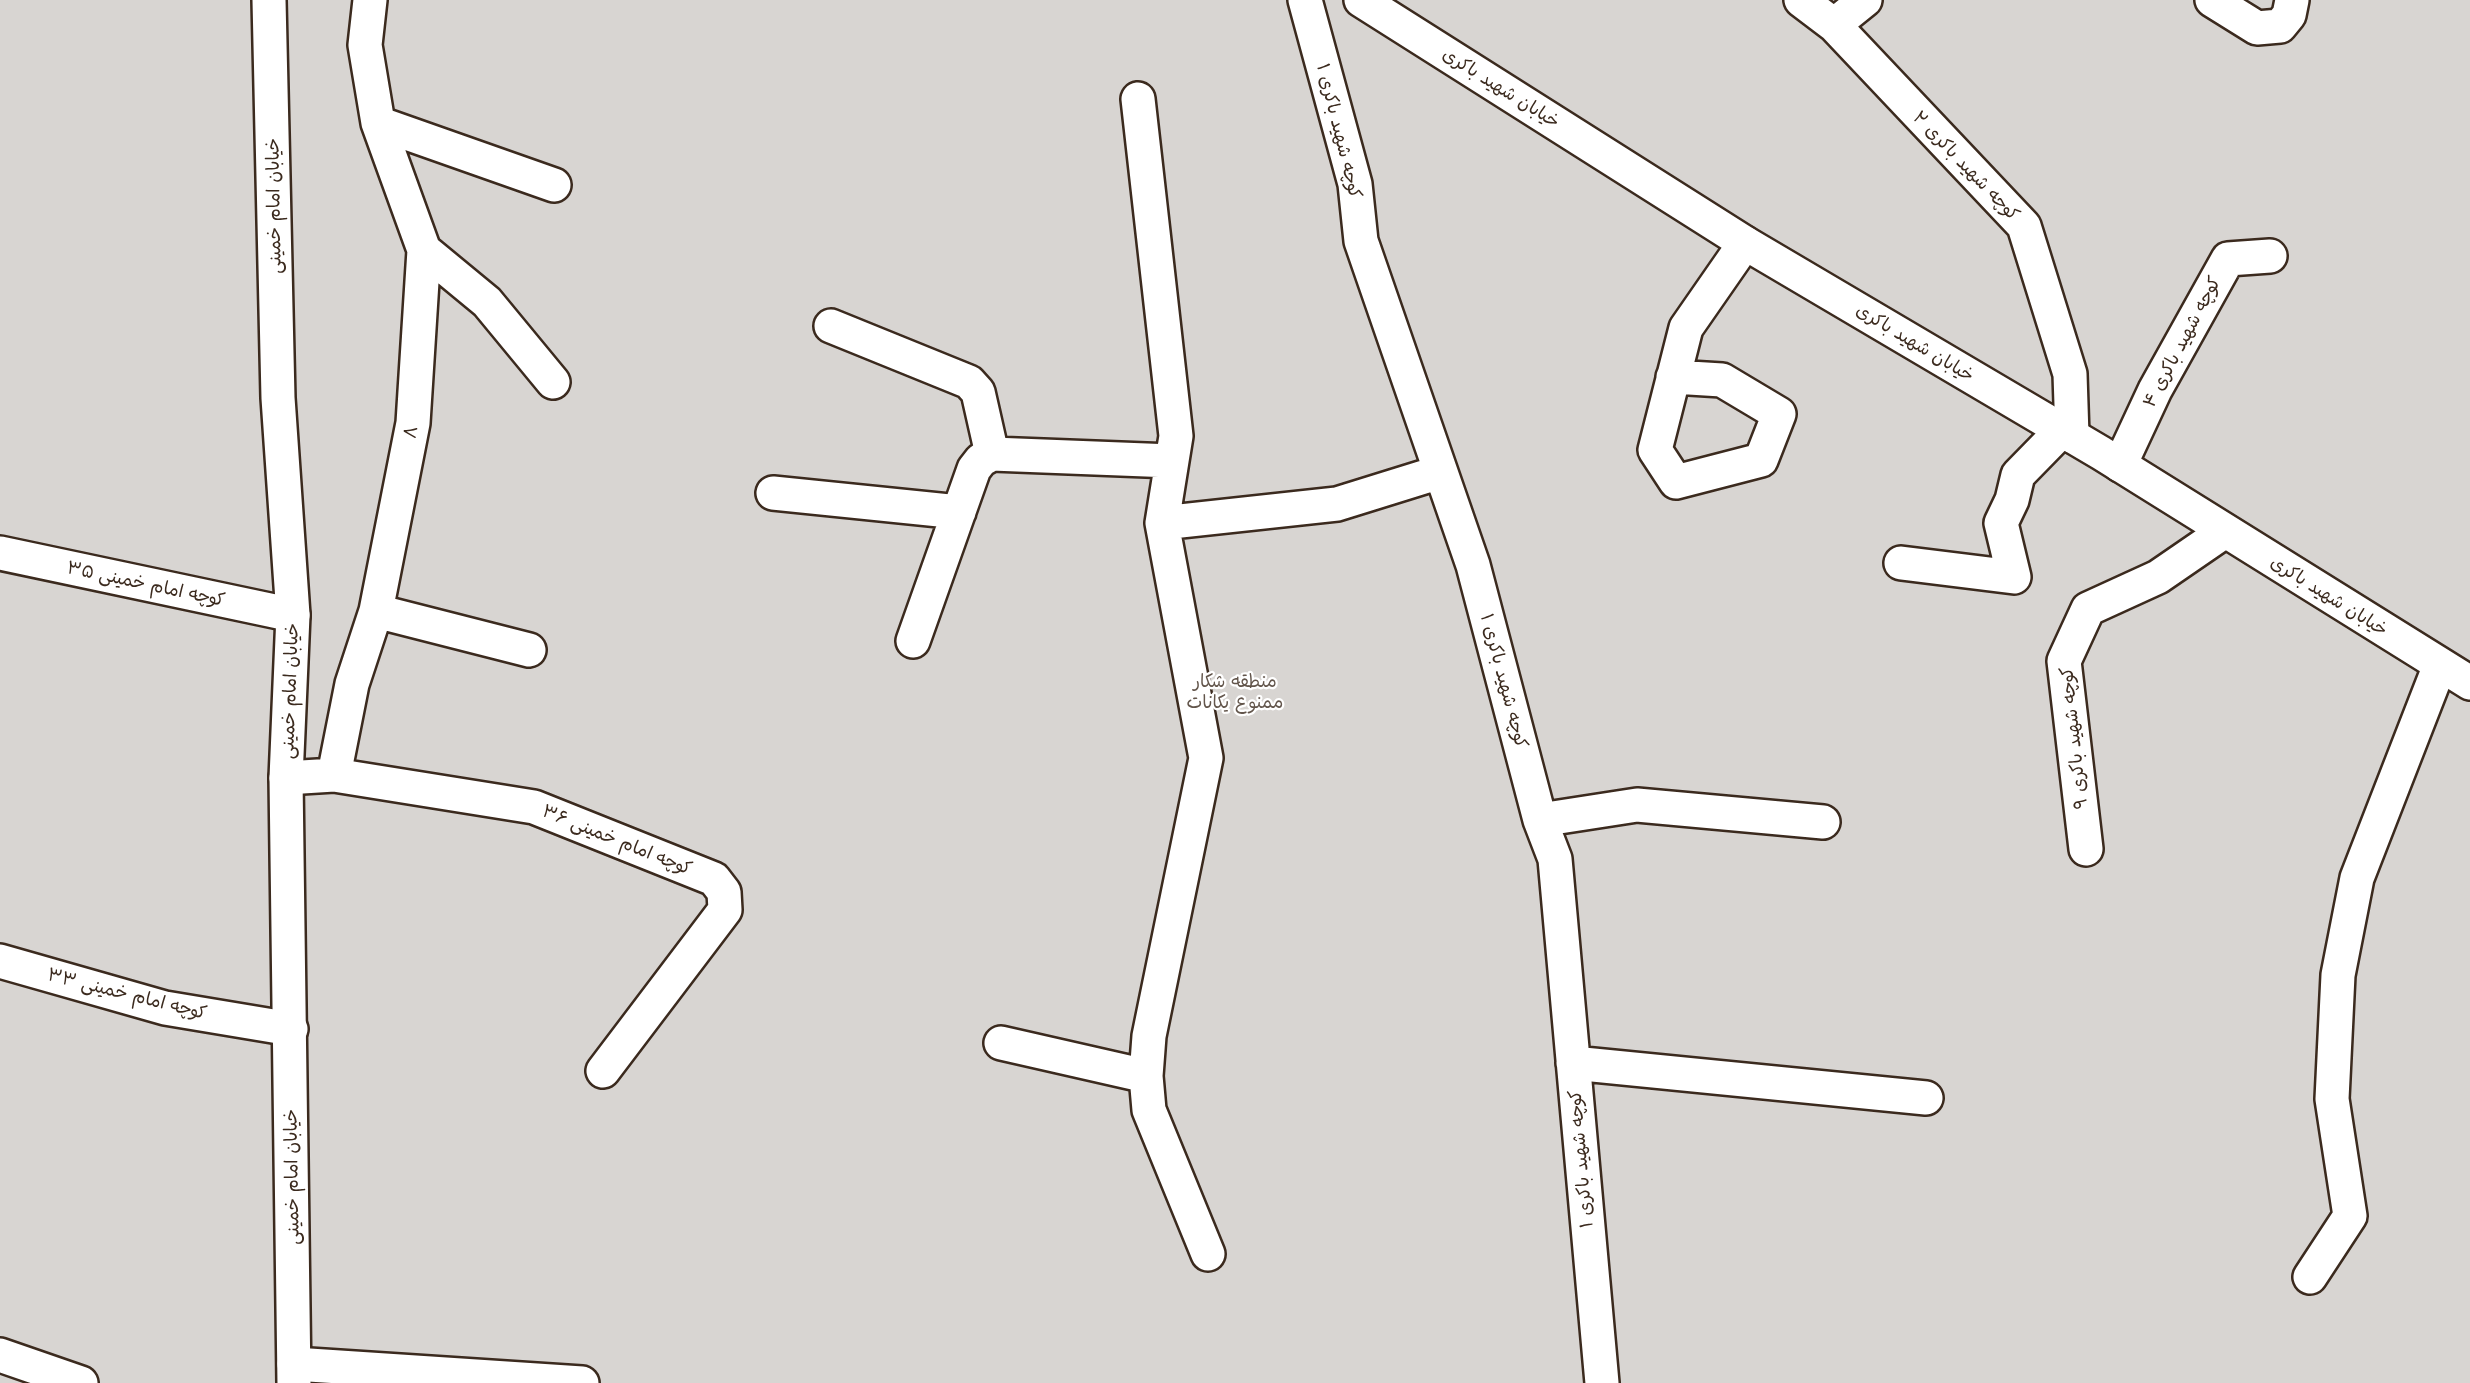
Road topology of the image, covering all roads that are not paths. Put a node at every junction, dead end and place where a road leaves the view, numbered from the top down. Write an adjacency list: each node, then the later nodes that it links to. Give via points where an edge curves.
1 (269, 0): 31 (street, خیابان امام خمینی, via 278,398)
2 (370, 0): 11 (street, via 365,45)
3 (1305, 0): 23 (street, کوچه شهید باکری ۱, via 1355,184 1360,241)
4 (1361, 0): 13 (street, خیابان شهید باکری)
5 (1801, 0): 9 (street, کوچه شهید باکری ۲)
6 (1865, 0): 9 (street)
7 (2212, 0): 8 (street, via 2257,28)
8 (2286, 13)
9 (1834, 25): 19 (street, کوچه شهید باکری ۲, via 2024,226 2070,374)
10 (1138, 99): 21 (street, via 1176,436)
11 (378, 123): 12 (street); 14 (street)
12 (554, 185)
13 (1745, 243): 17 (street, via 1686,328); 19 (street, خیابان شهید باکری)
14 (424, 250): 18 (street, via 487,302); 30 (street, ۸, via 413,423)
15 (2270, 256): 22 (street, کوچه شهید باکری ۴, via 2228,259 2155,390)
16 (831, 326): 20 (street, via 969,382 978,392)
17 (1672, 377)
18 (553, 382)
19 (2067, 433): 22 (street, خیابان شهید باکری); 29 (street, via 2018,475 2001,523 2014,577)
20 (992, 454): 21 (street); 25 (street, via 974,469)
21 (1172, 461): 26 (street)
22 (2120, 465): 27 (street, خیابان شهید باکری)
23 (1440, 471): 26 (street, via 1337,504); 38 (street, کوچه شهید باکری ۱, via 1473,564)
24 (773, 493): 25 (street)
25 (959, 512): 32 (street)
26 (1162, 524): 46 (street, via 1206,758 1149,1036)
27 (2225, 531): 34 (street, خیابان شهید باکری); 40 (street, کوچه شهید باکری ۹, via 2157,577 2088,609 2064,661)
28 (0, 553): 31 (street, کوچه امام خمینی ۳۵)
29 (1901, 563)
30 (376, 611): 33 (street); 36 (street, ۸, via 352,684)
31 (293, 615): 37 (street, خیابان امام خمینی)
32 (913, 641)
33 (530, 650)
34 (2440, 665): 35 (street, خیابان شهید باکری); 49 (street, via 2357,878 2338,975 2332,1099 2350,1216)
35 (2470, 683)
36 (334, 775): 37 (street, کوچه امام خمینی ۳۶); 45 (street, کوچه امام خمینی ۳۶, via 534,807 714,879 724,892 725,910)
37 (286, 778): 42 (street, خیابان امام خمینی)
38 (1540, 820): 39 (street, via 1637,805); 44 (street, کوچه شهید باکری ۱, via 1555,859)
39 (1824, 822)
40 (2086, 849)
41 (0, 961): 42 (street, کوچه امام خمینی ۳۳, via 165,1008)
42 (291, 1029): 51 (street, خیابان امام خمینی)
43 (1001, 1043): 46 (street)
44 (1573, 1064): 47 (street); 54 (street, کوچه شهید باکری ۱)
45 (603, 1071)
46 (1146, 1076): 48 (street, via 1149,1110)
47 (1926, 1098)
48 (1208, 1254)
49 (2310, 1277)
50 (0, 1355): 52 (street)
51 (294, 1374): 53 (street)
52 (81, 1383)
53 (582, 1383)
54 (1602, 1383)

